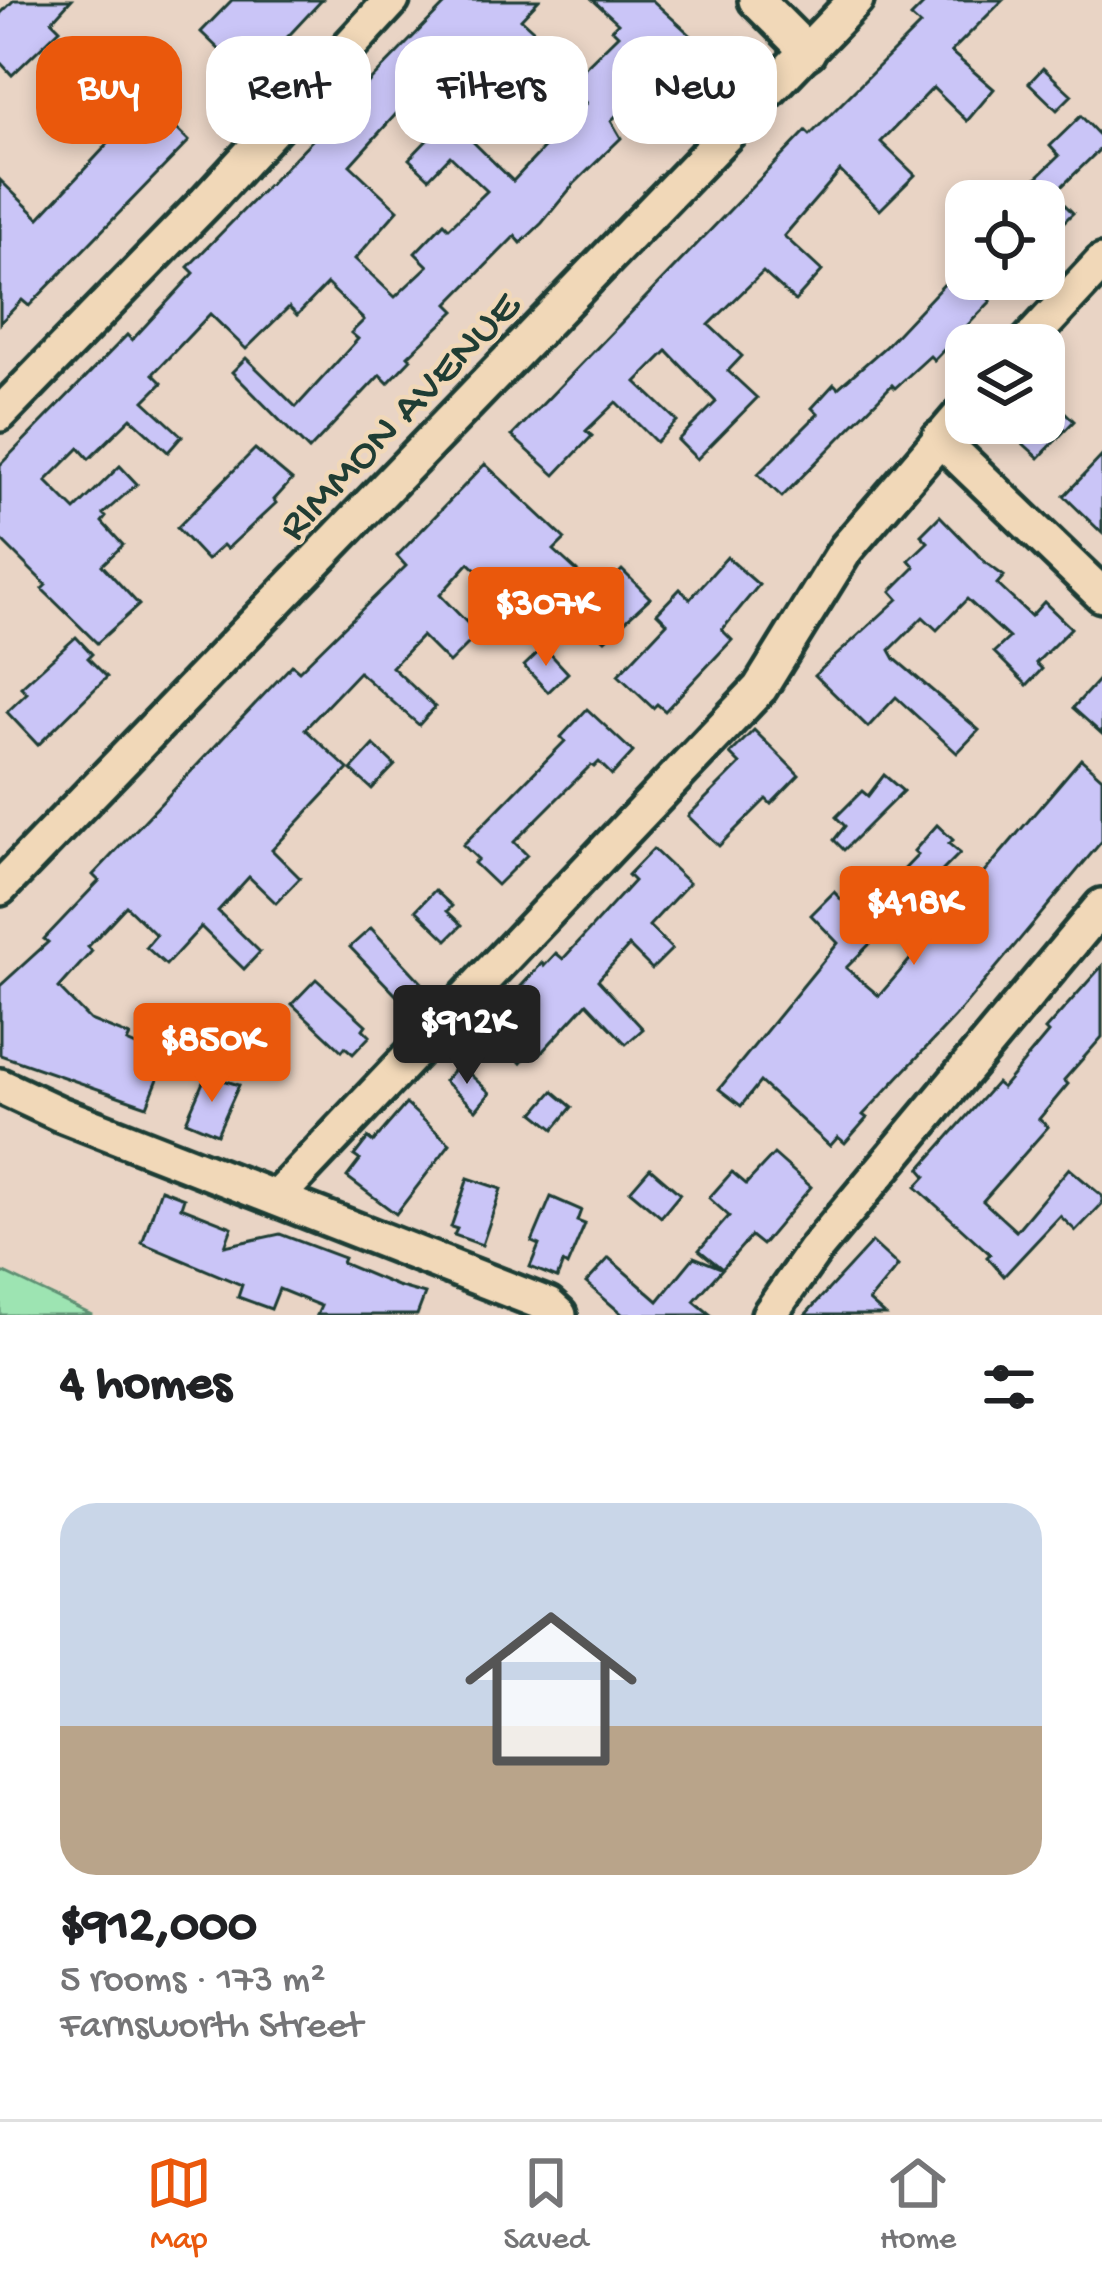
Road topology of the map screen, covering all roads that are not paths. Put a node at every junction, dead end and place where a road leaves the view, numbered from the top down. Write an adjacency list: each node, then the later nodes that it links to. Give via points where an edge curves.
1 (392, 0): 7 (street)
2 (756, 0): 4 (street)
3 (856, 0): 4 (street, RIMMON AVENUE)
4 (808, 52): 11 (street, RIMMON AVENUE)
5 (1102, 262): 6 (street)
6 (1044, 324)
7 (0, 414)
8 (945, 432): 9 (street)
9 (939, 438): 10 (street); 14 (street, via 846,549 760,688)
10 (1102, 595)
11 (0, 888)
12 (1102, 906): 16 (street)
13 (0, 1086): 14 (street)
14 (276, 1198): 15 (street)
15 (559, 1315)
16 (769, 1315)

